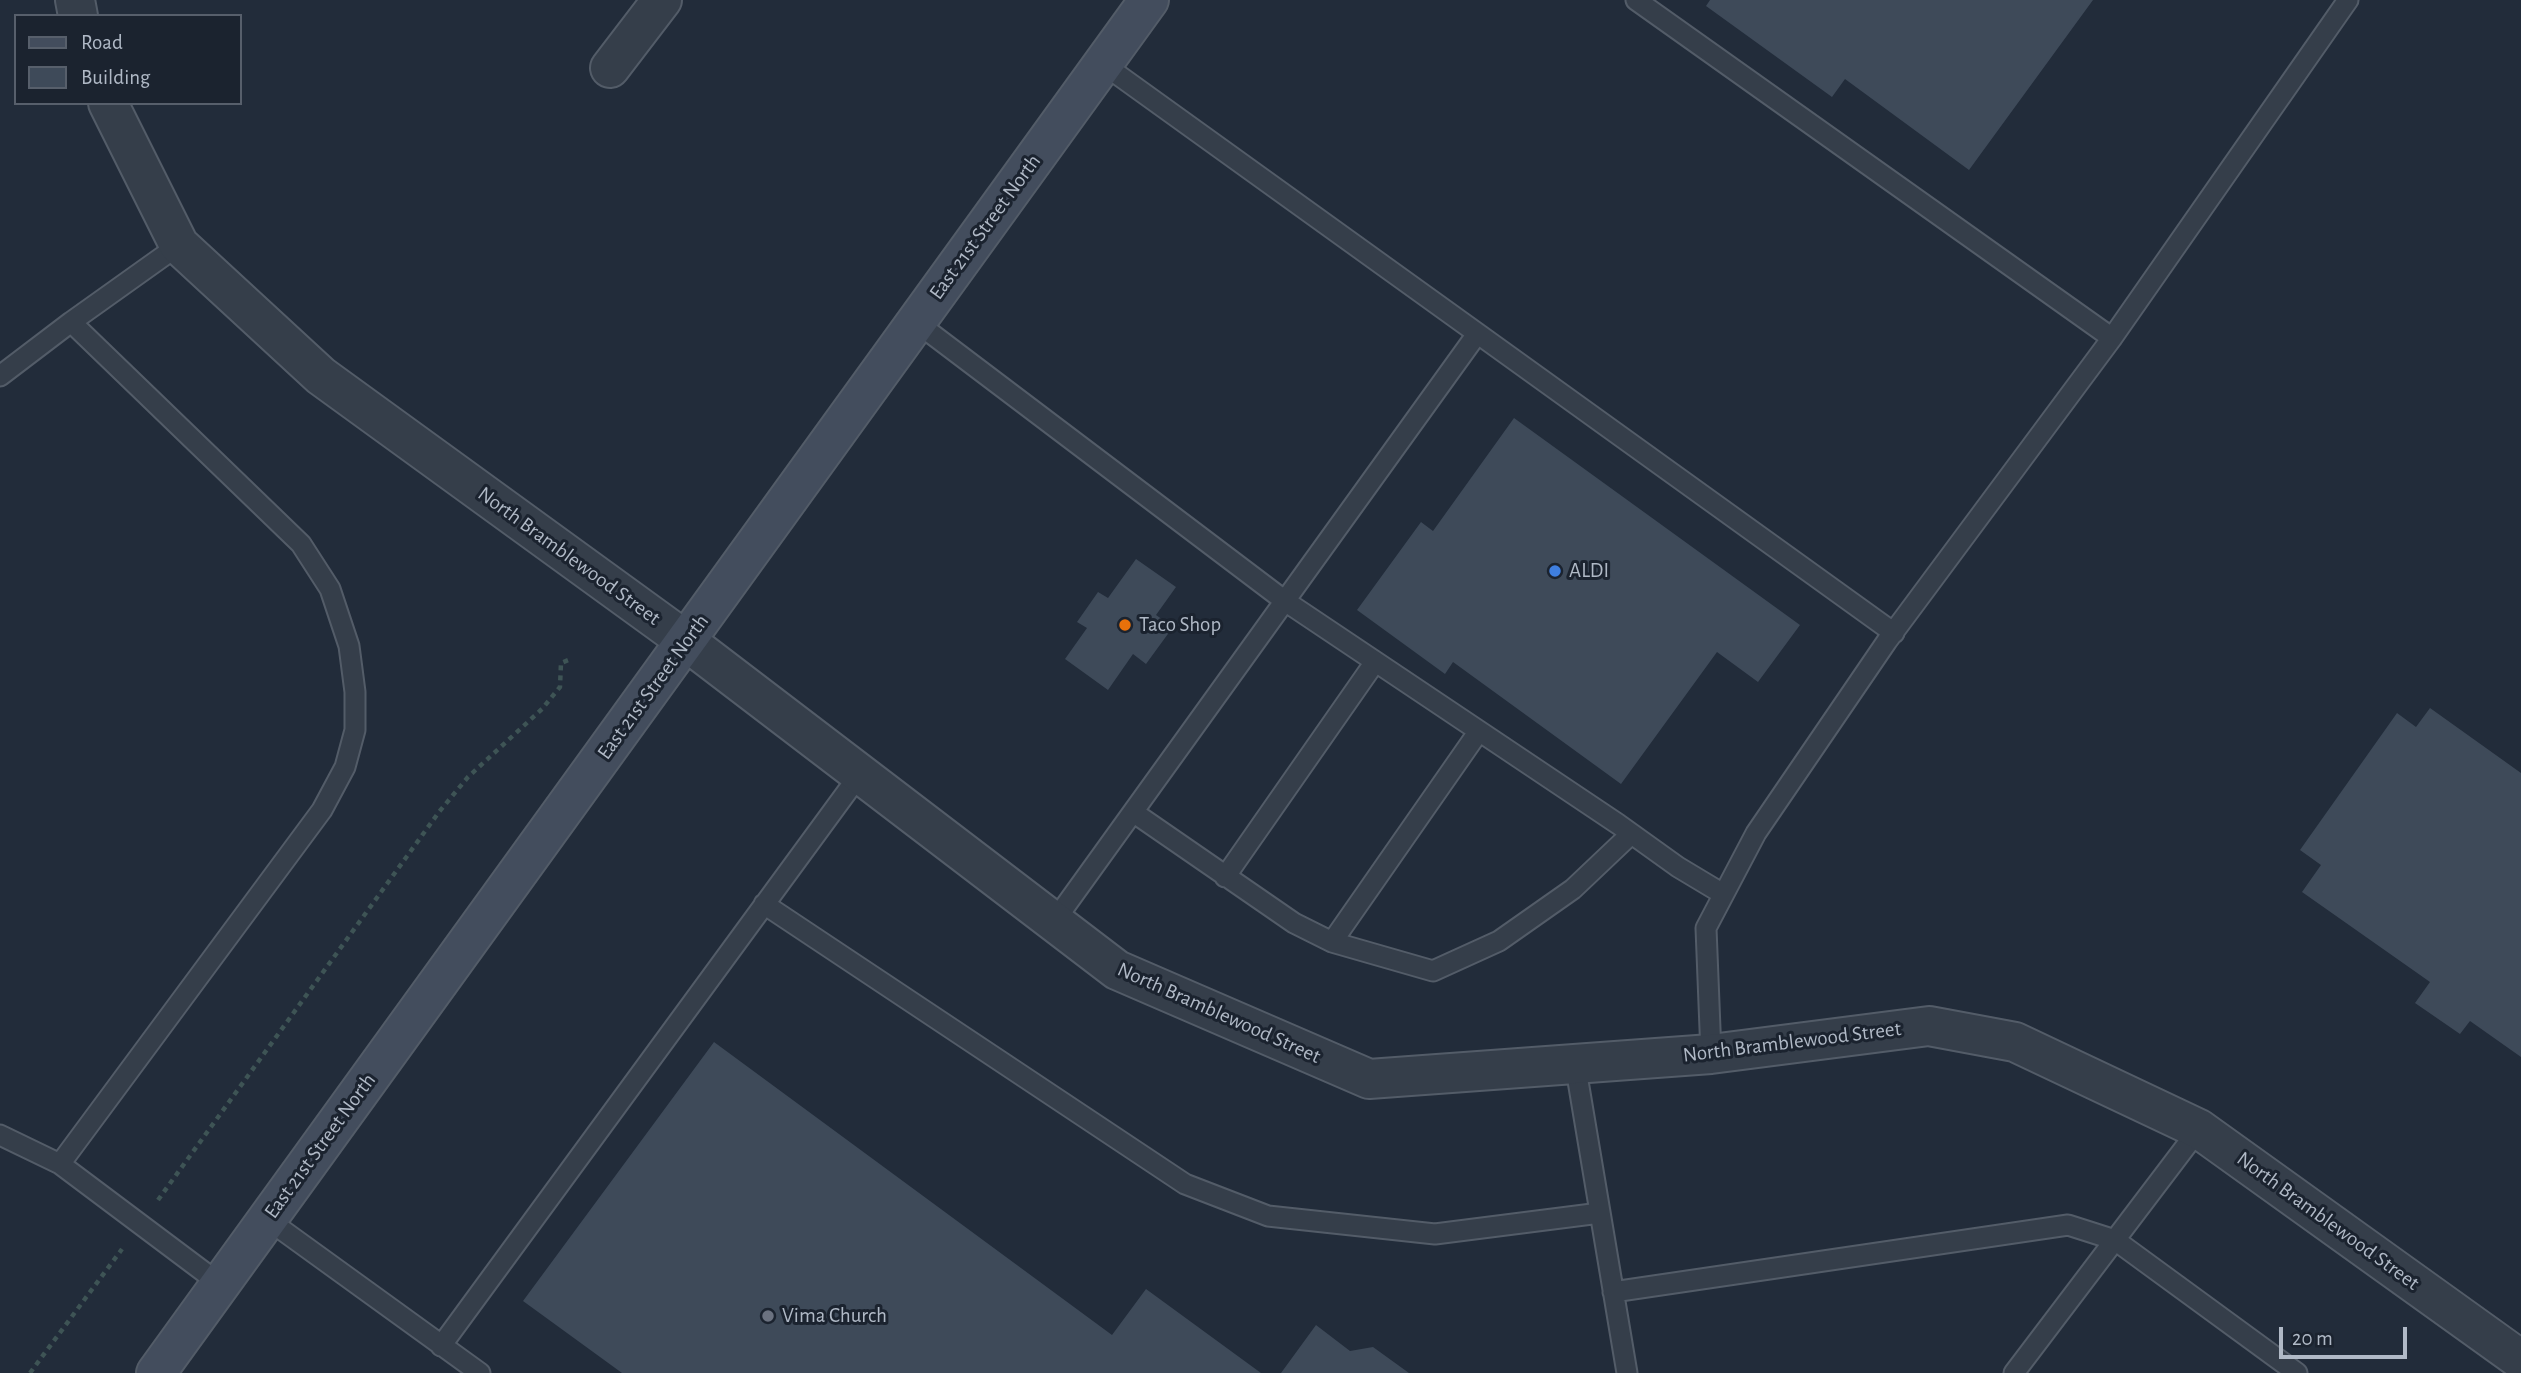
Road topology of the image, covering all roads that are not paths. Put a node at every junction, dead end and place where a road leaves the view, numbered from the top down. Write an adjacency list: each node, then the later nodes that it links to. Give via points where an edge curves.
1 (662, 0): 6 (street)
2 (1149, 0): 5 (main road, East 21st Street North)
3 (1636, 0): 12 (lane)
4 (2348, 0): 12 (lane)
5 (1103, 64): 10 (main road, East 21st Street North); 11 (lane)
6 (610, 68)
7 (109, 105): 8 (street, North Bramblewood Street)
8 (179, 245): 9 (lane); 16 (street, North Bramblewood Street, via 321,376)
9 (71, 321): 13 (lane); 31 (lane, via 301,544 330,589 349,646 355,730 345,767 322,810)
10 (916, 322): 14 (lane); 16 (main road, East 21st Street North)
11 (1477, 334): 14 (lane); 15 (lane)
12 (2112, 338): 15 (lane)
13 (0, 376)
14 (1285, 601): 17 (lane); 20 (lane)
15 (1894, 633): 23 (lane, via 1756,833)
16 (686, 641): 19 (street, North Bramblewood Street); 33 (main road, East 21st Street North)
17 (1375, 662): 18 (lane); 22 (lane)
18 (1479, 731): 21 (lane); 26 (lane)
19 (860, 774): 24 (lane); 25 (street, North Bramblewood Street)
20 (1133, 812): 22 (lane); 25 (lane)
21 (1631, 834): 23 (lane); 26 (lane, via 1563,896 1499,941 1433,971)
22 (1225, 877): 26 (lane)
23 (1723, 894): 27 (lane, via 1706,928)
24 (764, 904): 32 (lane, via 1185,1184 1268,1216 1435,1234); 37 (lane)
25 (1053, 923): 28 (street, North Bramblewood Street, via 1117,970 1369,1079)
26 (1332, 942)
27 (1711, 1054): 28 (street, North Bramblewood Street); 29 (street, North Bramblewood Street, via 1929,1026 2015,1042)
28 (1575, 1063): 32 (lane)
29 (2199, 1129): 34 (lane); 38 (street, North Bramblewood Street)
30 (0, 1135): 31 (lane)
31 (60, 1164): 35 (lane)
32 (1600, 1213): 36 (lane)
33 (267, 1219): 35 (main road, East 21st Street North); 37 (lane)
34 (2115, 1240): 36 (lane, via 2068,1225); 42 (lane); 43 (lane)
35 (220, 1284): 39 (main road, East 21st Street North)
36 (1613, 1292): 41 (lane)
37 (441, 1346): 40 (lane)
38 (2521, 1360)
39 (156, 1373)
40 (480, 1373)
41 (1627, 1373)
42 (2014, 1373)
43 (2297, 1373)

